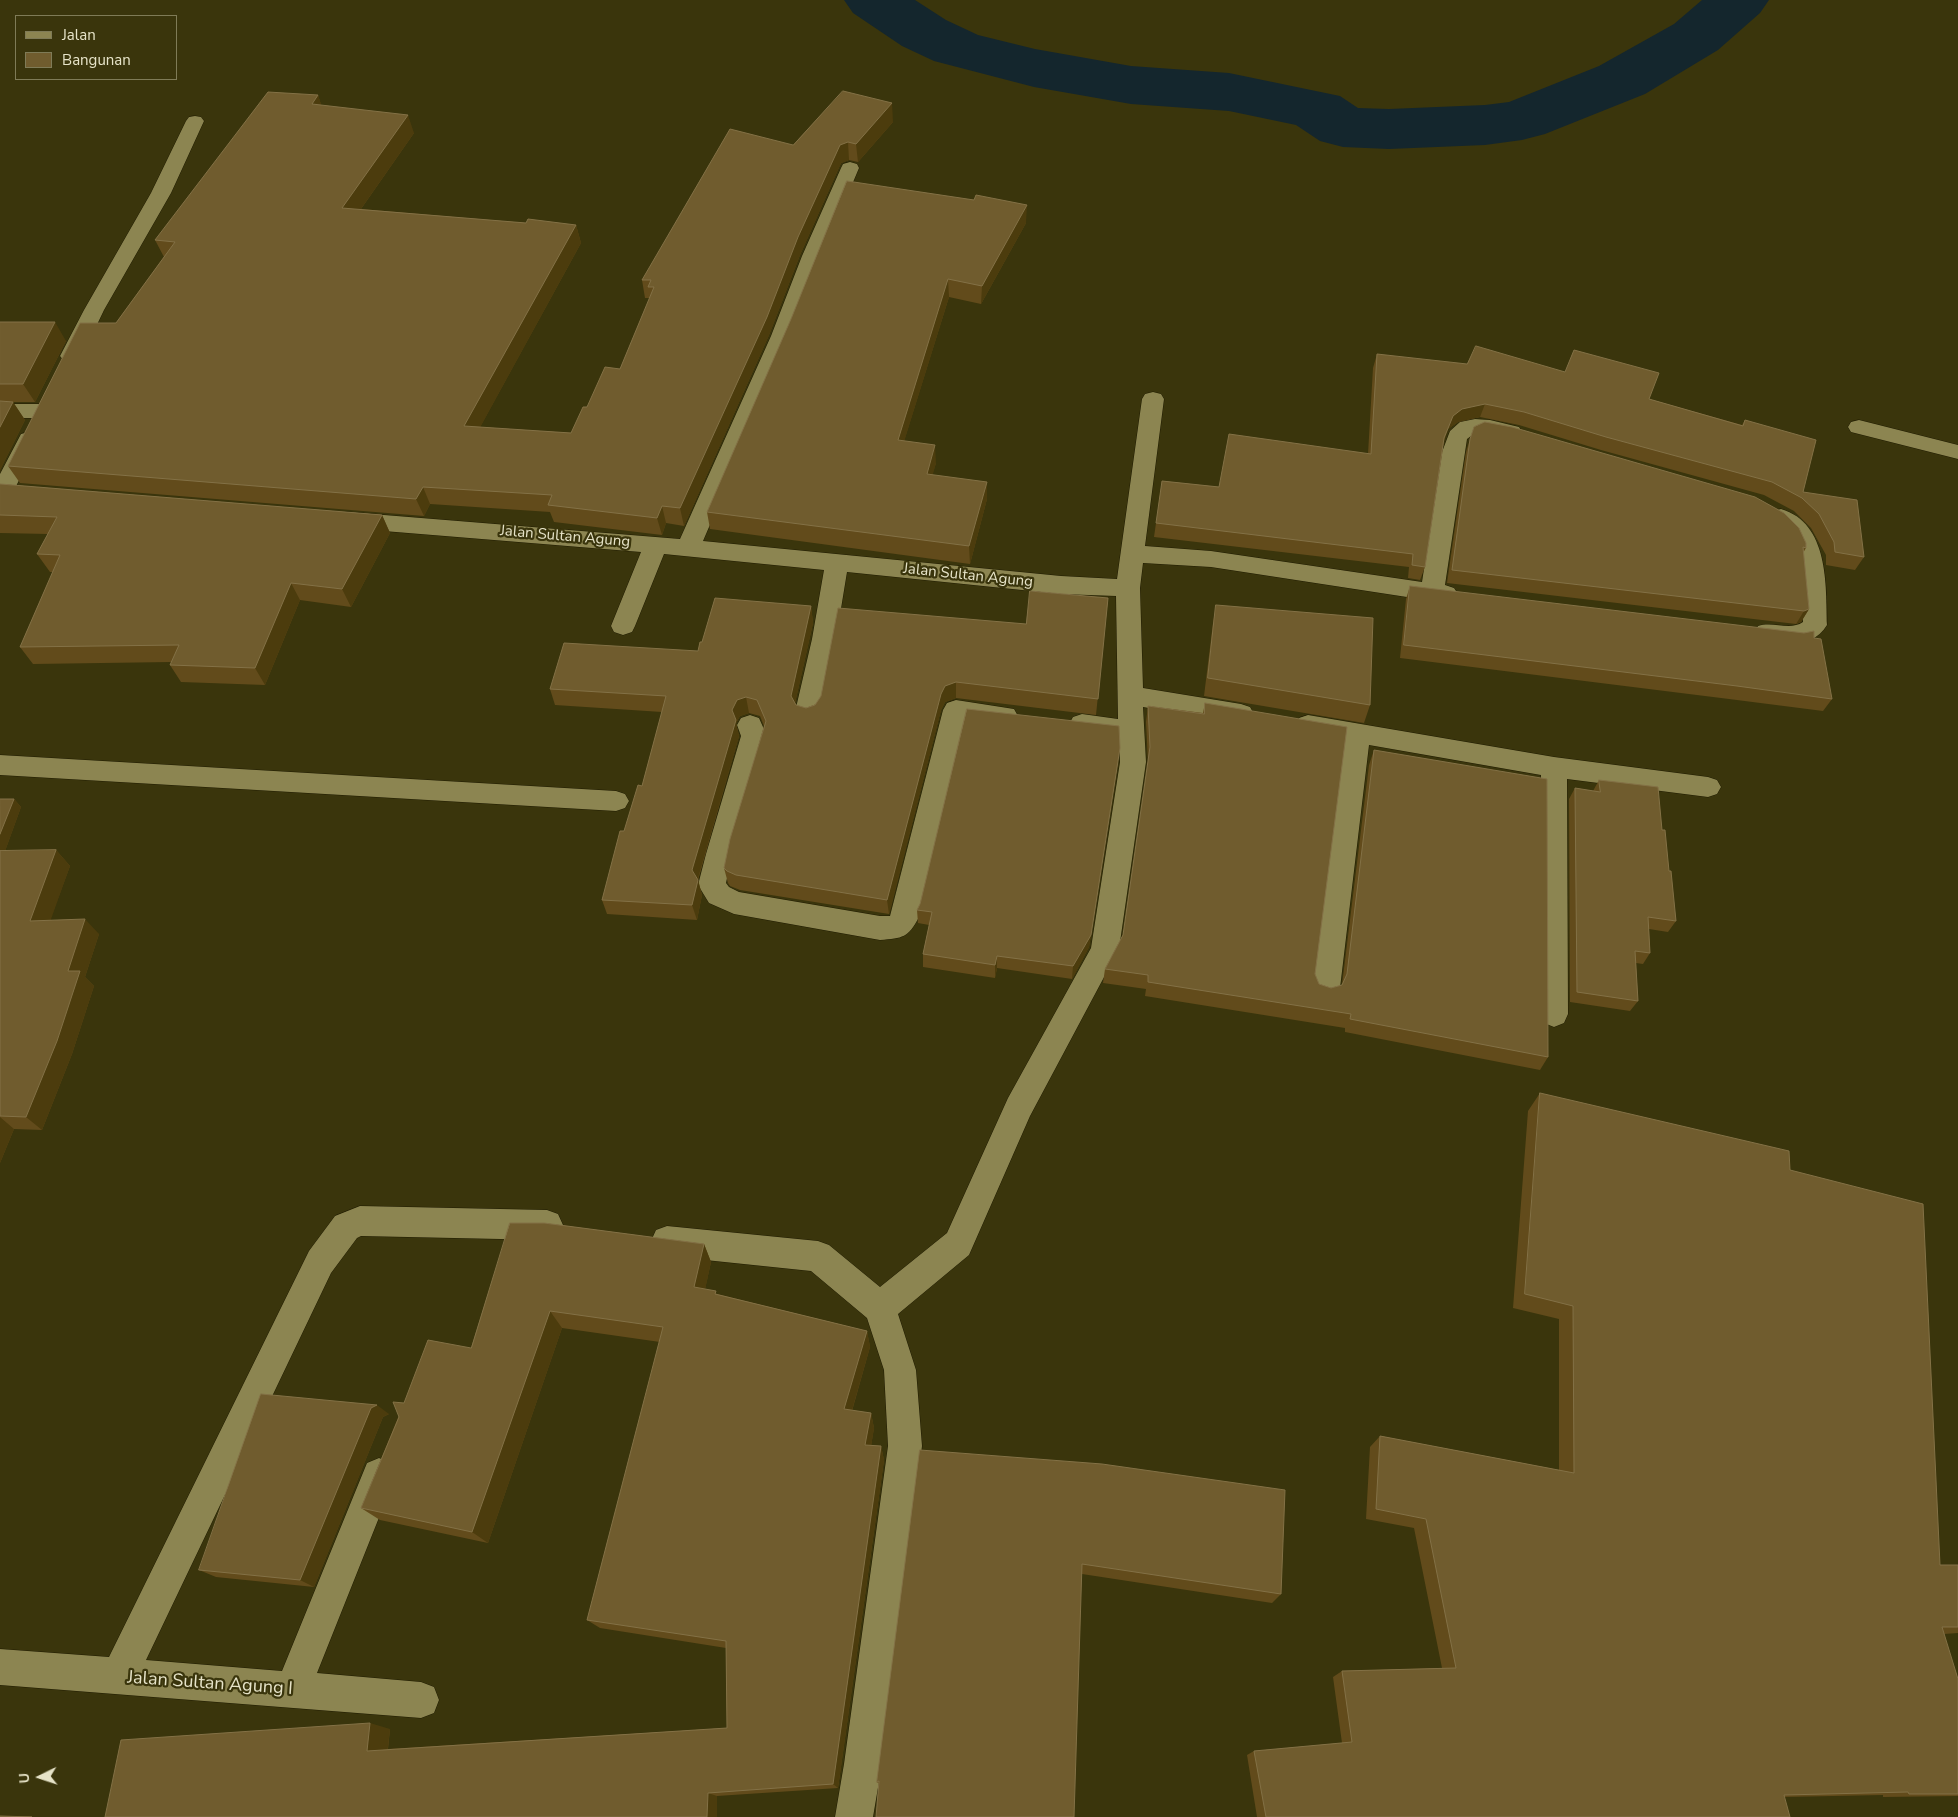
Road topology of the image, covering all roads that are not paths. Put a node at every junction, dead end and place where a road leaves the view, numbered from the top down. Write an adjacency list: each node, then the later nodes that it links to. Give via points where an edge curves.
1 (195, 121): 3 (street, via 161,193 94,310)
2 (850, 168): 13 (street)
3 (52, 394): 5 (street); 9 (street)
4 (1153, 399): 14 (street)
5 (0, 411)
6 (1860, 427): 8 (street)
7 (1529, 438): 17 (street, via 1480,426 1458,434)
8 (1958, 452)
9 (8, 494)
10 (1763, 507): 20 (street, via 1785,519 1802,535 1812,556 1815,625 1809,632 1796,635)
11 (329, 518): 12 (street, Jalan Sultan Agung)
12 (656, 545): 13 (street, Jalan Sultan Agung); 19 (street)
13 (688, 548): 15 (street, Jalan Sultan Agung)
14 (1132, 554): 16 (street); 17 (street, via 1211,559)
15 (837, 563): 16 (street, Jalan Sultan Agung, via 1061,585); 22 (street)
16 (1128, 588): 21 (street)
17 (1432, 592): 18 (street)
18 (1471, 597)
19 (623, 626)
20 (1747, 630)
21 (1130, 695): 26 (street); 27 (street)
22 (808, 712)
23 (1024, 718): 25 (street, via 956,710 905,917 898,927 880,928 734,903 720,895 712,884 754,736)
24 (1063, 722): 26 (street)
25 (750, 725)
26 (1131, 730): 36 (street, via 1134,762 1104,950 1019,1108 958,1244)
27 (1358, 733): 29 (street); 32 (street)
28 (0, 765): 31 (street)
29 (1554, 767): 30 (street); 33 (street)
30 (1708, 787)
31 (616, 801)
32 (1326, 988)
33 (1554, 1014)
34 (575, 1228): 39 (street, via 360,1222 346,1227 320,1262)
35 (642, 1237): 36 (street, via 818,1256)
36 (880, 1308): 42 (street, via 900,1370 905,1446)
37 (390, 1448): 40 (street)
38 (0, 1667): 39 (street, Jalan Sultan Agung I)
39 (119, 1677): 40 (street, Jalan Sultan Agung I)
40 (292, 1690): 41 (street, Jalan Sultan Agung I)
41 (421, 1700)
42 (854, 1817)

